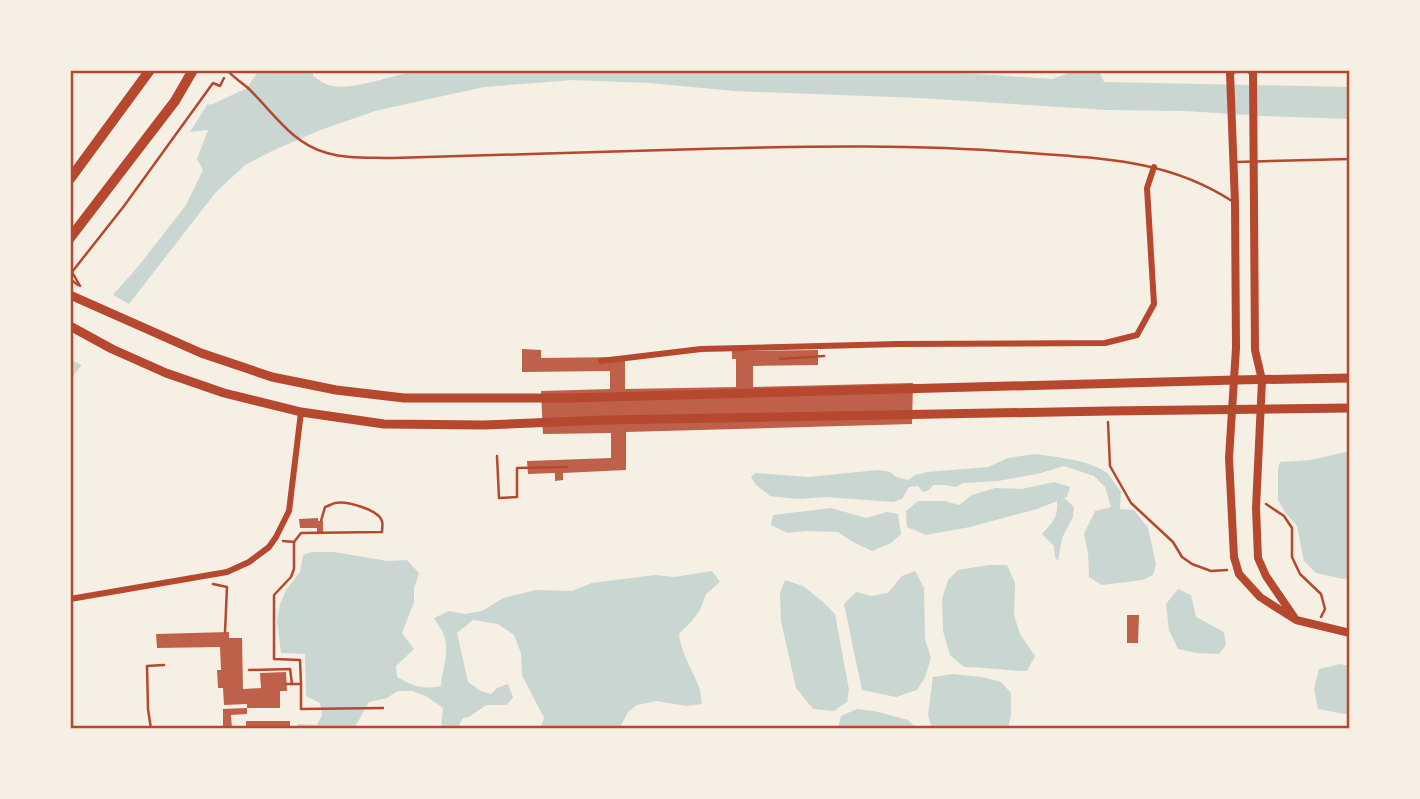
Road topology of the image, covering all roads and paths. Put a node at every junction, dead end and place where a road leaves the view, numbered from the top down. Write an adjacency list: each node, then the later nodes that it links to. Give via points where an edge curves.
1 (150, 70): 11 (main road)
2 (192, 70): 13 (main road, via 175,101)
3 (227, 70): 10 (lane, via 299,141 329,154 393,158 904,146 1127,161)
4 (1252, 71): 8 (street)
5 (1232, 72): 9 (street)
6 (219, 86): 14 (path, via 213,83 72,272)
7 (1350, 159): 8 (lane)
8 (1254, 162): 9 (lane); 22 (street, via 1255,350)
9 (1233, 163): 12 (street)
10 (1154, 167): 12 (lane, via 1195,181); 19 (street, via 1147,188 1154,304 1137,335 1105,343 701,349)
11 (70, 178)
12 (1235, 203): 21 (street)
13 (70, 238)
14 (80, 286)
15 (70, 295): 21 (main road, via 201,353 272,377 404,398 569,398)
16 (70, 326): 27 (main road, via 166,373)
17 (814, 358): 18 (path)
18 (780, 359)
19 (601, 361)
20 (1350, 378): 22 (main road)
21 (1235, 380): 22 (main road); 24 (street)
22 (1262, 380): 25 (street)
23 (1350, 408): 25 (main road)
24 (1233, 410): 25 (main road); 26 (main road); 34 (street, via 1229,458)
25 (1260, 410): 30 (street)
26 (1108, 411): 27 (main road, via 484,425 384,424); 34 (path, via 1110,466 1131,503 1192,564 1211,571)
27 (302, 412): 32 (street, via 289,511)
28 (497, 456): 29 (path, via 499,498 517,497 517,468)
29 (567, 467)
30 (1257, 496): 37 (street, via 1258,558); 38 (path, via 1292,528 1292,557 1300,574 1321,594 1325,609)
31 (321, 521): 33 (path, via 325,508 335,502 352,505 377,514 382,532 301,533)
32 (276, 537): 33 (path); 36 (street, via 249,562 227,572)
33 (295, 542): 45 (path, via 291,577 274,596 274,659 300,660)
34 (1237, 569): 37 (street, via 1260,597)
35 (211, 584): 39 (path, via 227,587)
36 (70, 599)
37 (1296, 620): 38 (street)
38 (1317, 626): 40 (street)
39 (225, 632)
40 (1350, 633)
41 (163, 665): 47 (path, via 147,666)
42 (250, 670): 44 (path, via 290,669)
43 (286, 684): 44 (path)
44 (292, 684): 45 (path)
45 (301, 684): 46 (path, via 301,709)
46 (383, 708)
47 (151, 729)

